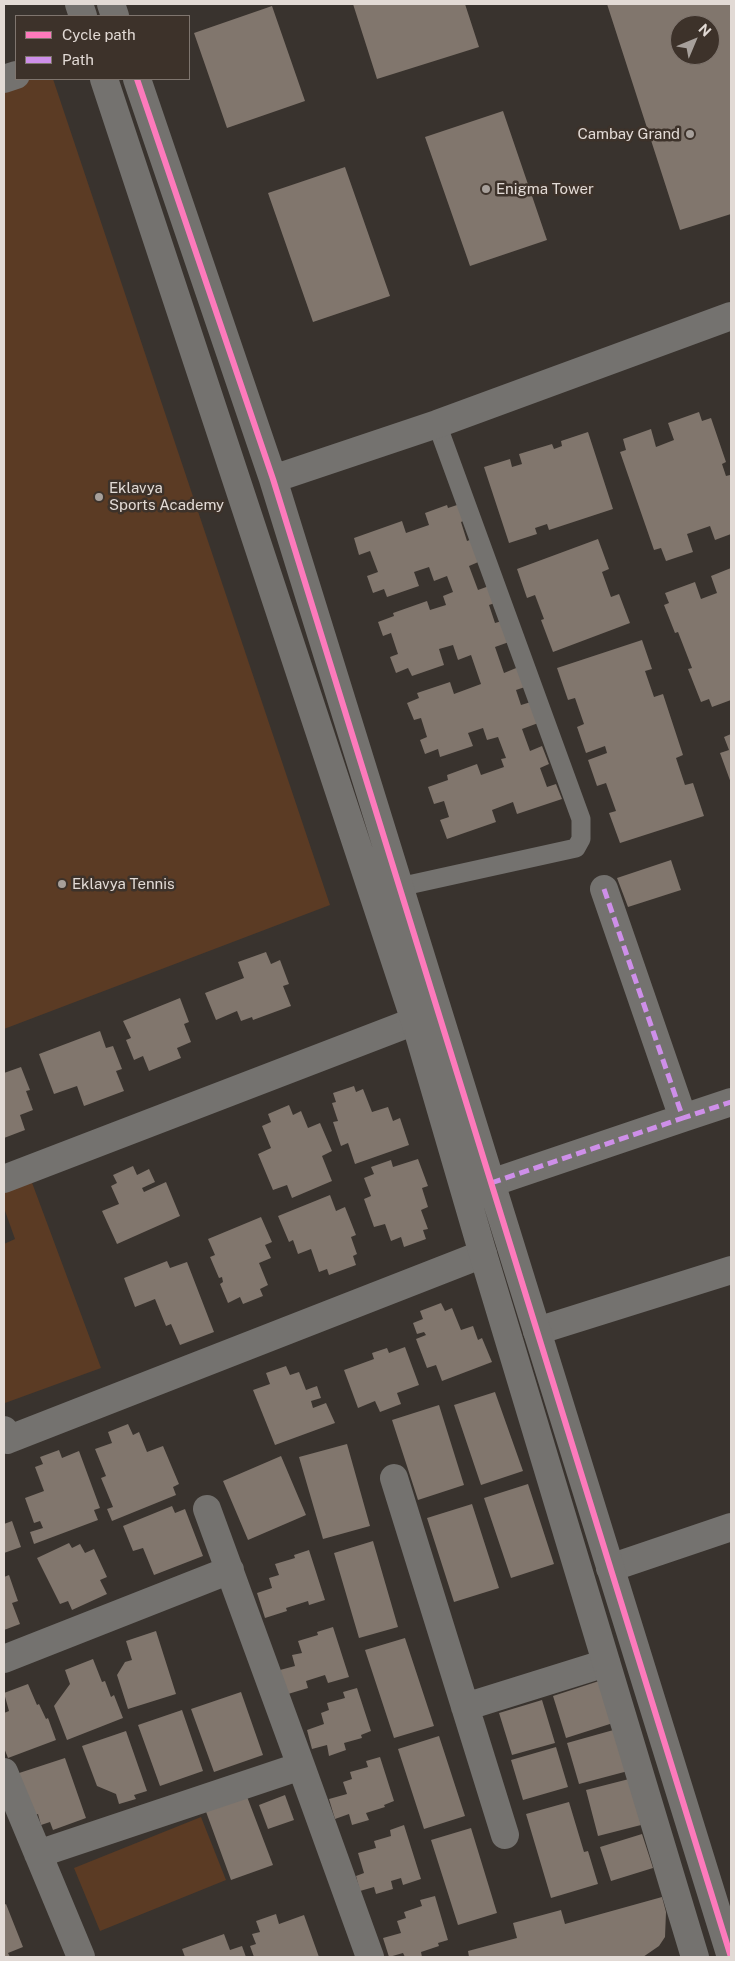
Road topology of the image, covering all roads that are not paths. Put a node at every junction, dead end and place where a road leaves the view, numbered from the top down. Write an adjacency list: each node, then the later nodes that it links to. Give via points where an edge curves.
1 (104, 80): 8 (street)
2 (136, 80): 5 (street)
3 (731, 316): 4 (street)
4 (437, 424): 5 (street); 6 (lane, via 581,819 581,839 576,848)
5 (273, 479): 6 (street)
6 (399, 887): 12 (street)
7 (604, 889): 10 (street)
8 (415, 1021): 11 (street); 13 (street)
9 (731, 1102): 10 (street)
10 (683, 1118): 12 (street)
11 (4, 1179)
12 (491, 1183): 15 (street)
13 (483, 1254): 16 (street, via 7,1440); 23 (street)
14 (731, 1270): 15 (street)
15 (536, 1331): 20 (street)
16 (4, 1430)
17 (394, 1478): 24 (street)
18 (207, 1509): 21 (street)
19 (731, 1527): 20 (street)
20 (610, 1568): 32 (street)
21 (230, 1570): 22 (street); 25 (street)
22 (4, 1659)
23 (606, 1663): 24 (street); 31 (street)
24 (465, 1707): 27 (street)
25 (302, 1766): 28 (street); 30 (street)
26 (4, 1772): 28 (street)
27 (505, 1835)
28 (38, 1854): 29 (street)
29 (81, 1957)
30 (370, 1957)
31 (695, 1957)
32 (731, 1957)

